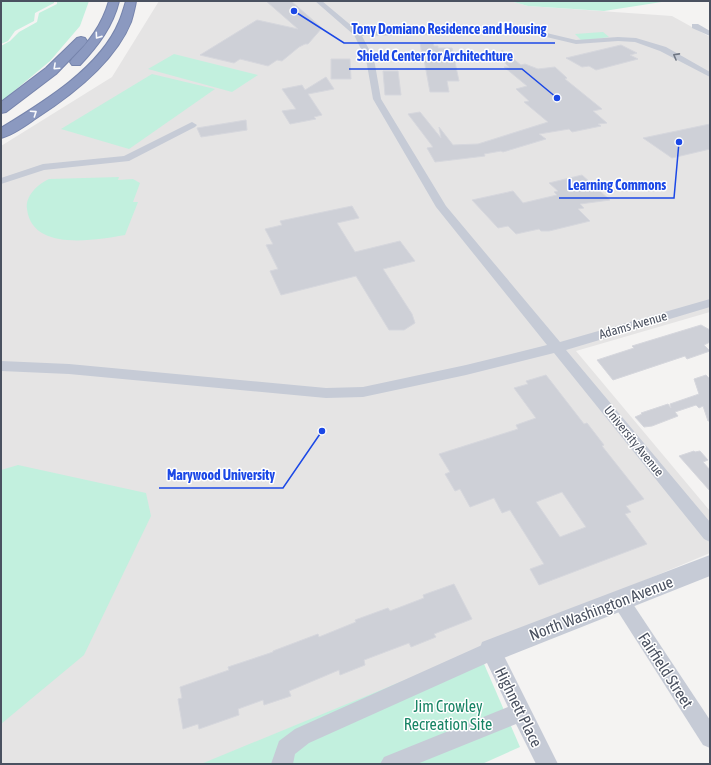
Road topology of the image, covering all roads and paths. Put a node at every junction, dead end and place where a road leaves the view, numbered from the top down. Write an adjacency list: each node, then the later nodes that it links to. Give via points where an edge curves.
1 (114, 1): 10 (highway, one-way to 10, via 104,28 82,56 50,85)
2 (131, 1): 12 (highway, one-way to 2, via 74,83 97,61 122,28)
3 (318, 1): 6 (street)
4 (100, 5): 9 (highway, one-way to 9, via 96,18 76,48 42,79)
5 (710, 24): 7 (street, via 695,26)
6 (358, 34): 8 (street, one-way to 6, via 663,49 636,40 576,42 538,33 508,30); 15 (street, University Avenue, via 370,59 375,95 441,207)
7 (710, 34)
8 (710, 75)
9 (1, 109)
10 (1, 118)
11 (192, 125): 13 (street, via 126,159 43,167)
12 (1, 134)
13 (1, 181)
14 (710, 303): 15 (street, Adams Avenue)
15 (556, 348): 16 (street, Adams Avenue, via 364,392 326,393 77,370); 17 (street, University Avenue)
16 (1, 366)
17 (710, 534)
18 (710, 565): 19 (street, North Washington Avenue)
19 (621, 601): 20 (street, North Washington Avenue); 22 (street, Fairfield Street)
20 (491, 651): 21 (street, Highnett Place); 23 (street, via 302,736 286,748)
21 (521, 712): 24 (street); 25 (street, Highnett Place)
22 (710, 738)
23 (282, 764)
24 (391, 764)
25 (547, 764)

